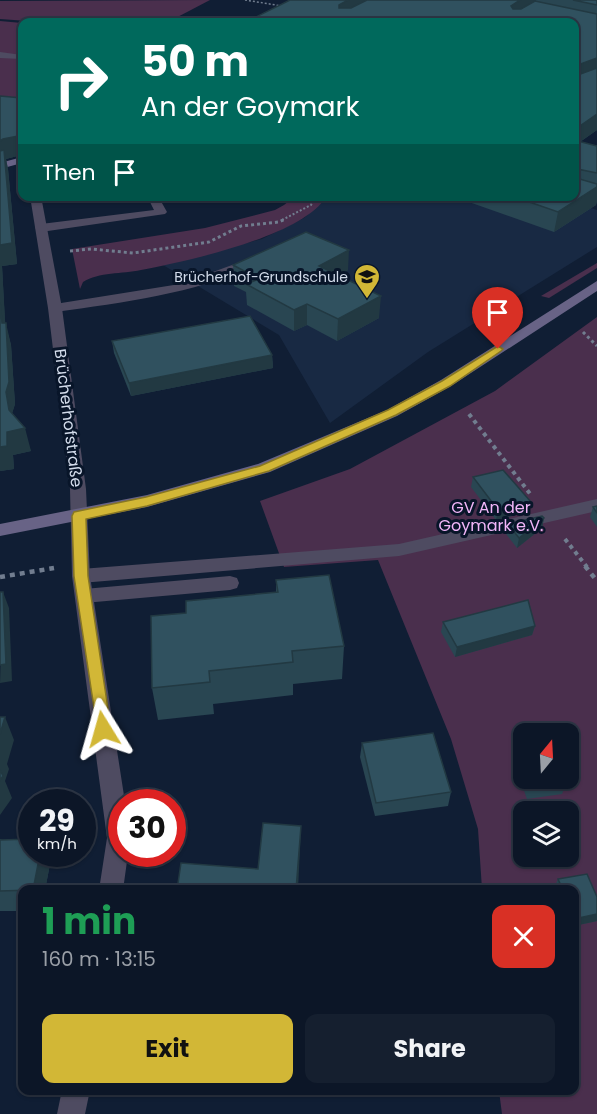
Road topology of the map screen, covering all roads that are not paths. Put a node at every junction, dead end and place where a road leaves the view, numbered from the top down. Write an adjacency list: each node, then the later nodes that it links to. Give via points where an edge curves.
1 (0, 56): 2 (street)
2 (18, 57)
3 (18, 161): 4 (main road)
4 (0, 166)
5 (36, 201): 7 (street, Brücherhofstraße)
6 (155, 201): 7 (street, via 161,212)
7 (41, 228): 10 (street, Brücherhofstraße)
8 (261, 257): 10 (street, via 228,275 195,285)
9 (597, 285): 12 (main road, via 446,383 392,413 264,468 158,499)
10 (55, 308): 12 (street, Brücherhofstraße)
11 (597, 505): 15 (street, via 399,550)
12 (79, 516): 13 (main road); 15 (street, Brücherhofstraße)
13 (0, 530)
14 (230, 583): 15 (street)
15 (83, 586): 16 (street, Brücherhofstraße, via 119,838)
16 (112, 885)
17 (75, 1095): 18 (street)
18 (72, 1114)

